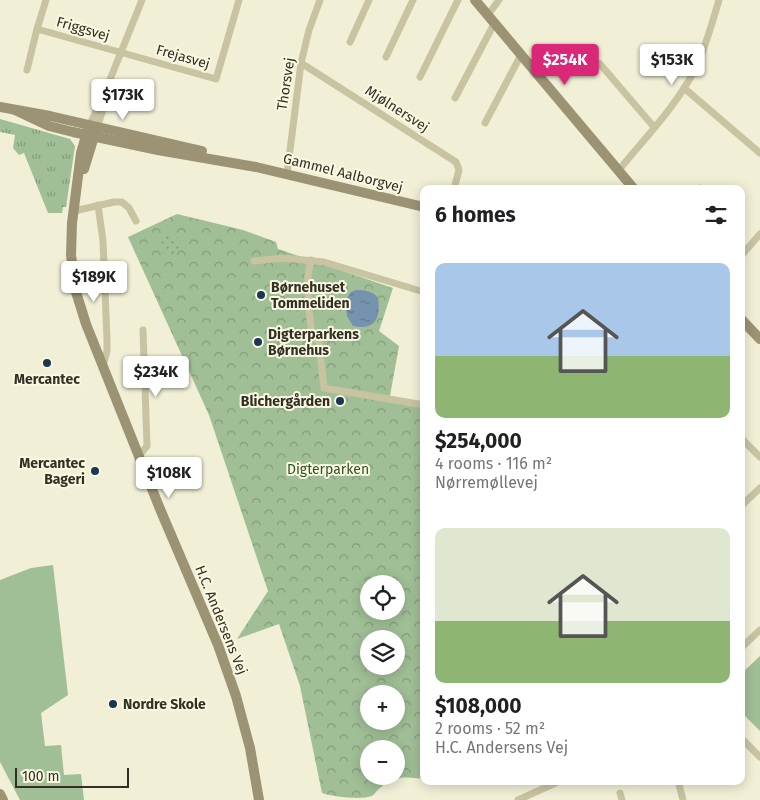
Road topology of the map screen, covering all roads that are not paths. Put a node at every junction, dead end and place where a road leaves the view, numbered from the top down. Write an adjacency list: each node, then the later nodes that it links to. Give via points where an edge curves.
1 (46, 0): 12 (street, Friggsvej)
2 (142, 0): 14 (street)
3 (239, 0): 14 (street, Frejasvej, via 216,79)
4 (320, 0): 17 (street, Thorsvej)
5 (369, 0): 13 (street)
6 (414, 0): 16 (street)
7 (458, 0): 20 (street)
8 (475, 0): 11 (street)
9 (499, 0): 11 (street)
10 (719, 0): 21 (street, via 704,47)
11 (491, 18): 15 (street); 22 (street)
12 (37, 29): 14 (street, Friggsvej); 19 (street, Friggsvej)
13 (350, 42)
14 (121, 53): 26 (street)
15 (521, 55): 24 (street); 28 (street)
16 (386, 58)
17 (301, 63): 29 (street, Thorsvej); 30 (street, Mjølnersvej, via 456,162 459,170)
18 (600, 64): 25 (street)
19 (27, 70)
20 (420, 77)
21 (684, 88): 25 (street); 27 (street)
22 (455, 98)
23 (0, 107): 26 (street, Gammel Aalborgvej, via 15,110 48,126)
24 (485, 124)
25 (654, 126): 28 (street)
26 (91, 131): 29 (street, Gammel Aalborgvej, via 230,158); 34 (street, H.C. Andersens Vej, via 81,153)
27 (760, 153)
28 (620, 170): 31 (street)
29 (287, 174): 33 (street, Gammel Aalborgvej)
30 (455, 185)
31 (631, 185)
32 (98, 205): 34 (street); 35 (street, via 122,202); 44 (street, via 103,241 107,351)
33 (420, 206)
34 (74, 210): 44 (street, H.C. Andersens Vej, via 71,255 76,292)
35 (136, 221)
36 (760, 234): 37 (street)
37 (745, 251)
38 (312, 260): 39 (street); 40 (street); 45 (street, via 308,275 308,304 312,333 319,343 324,388)
39 (254, 261)
40 (420, 291)
41 (745, 324): 43 (street)
42 (142, 330): 47 (street, via 147,446)
43 (760, 339)
44 (103, 366): 47 (street, H.C. Andersens Vej)
45 (420, 404)
46 (745, 442): 48 (street)
47 (139, 456): 59 (street, H.C. Andersens Vej, via 236,696)
48 (760, 457)
49 (760, 488): 50 (street)
50 (745, 502)
51 (760, 630): 52 (street)
52 (745, 644)
53 (745, 742): 54 (street)
54 (760, 757)
55 (551, 785): 60 (street)
56 (679, 785): 61 (street)
57 (0, 794): 58 (street)
58 (3, 800)
59 (259, 800)
60 (518, 800)
61 (683, 800)

